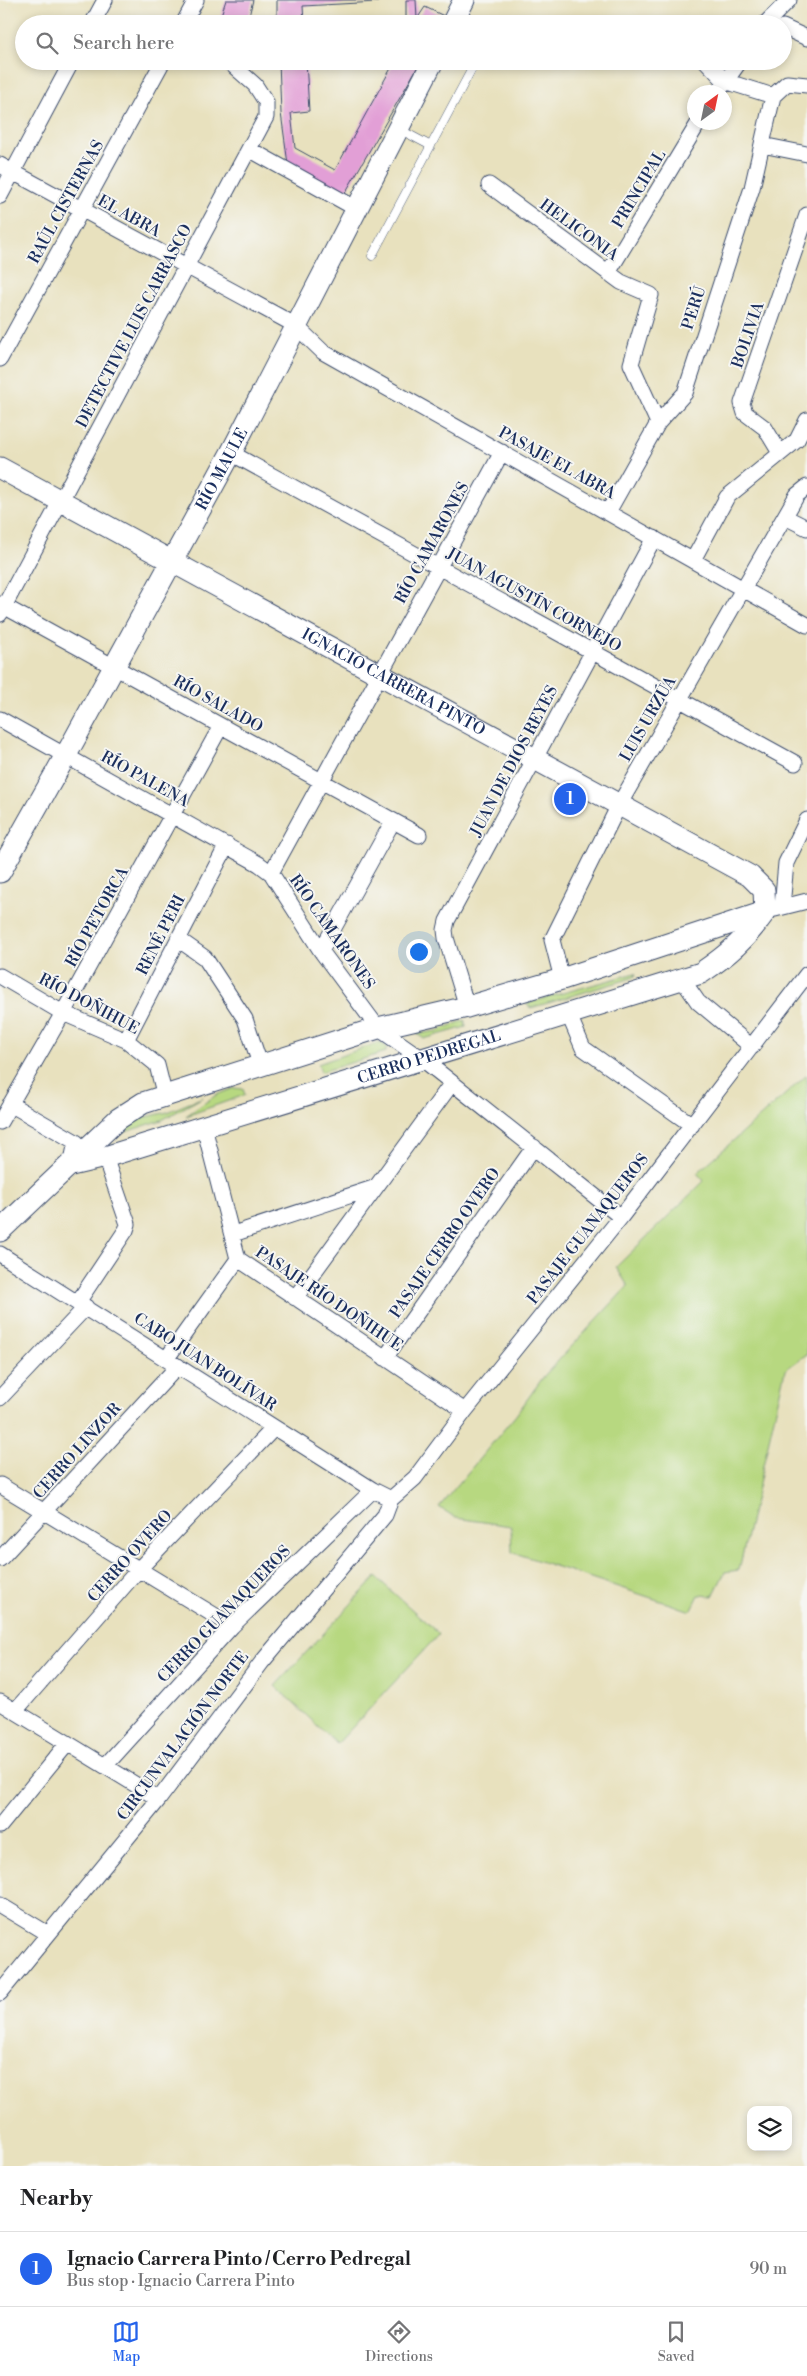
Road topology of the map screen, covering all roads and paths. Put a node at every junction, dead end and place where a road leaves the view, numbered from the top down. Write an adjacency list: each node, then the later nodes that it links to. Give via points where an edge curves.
1 (105, 0): 5 (street)
2 (196, 0): 6 (street)
3 (464, 0): 7 (street)
4 (789, 0): 8 (street)
5 (97, 15)
6 (188, 15)
7 (456, 15)
8 (776, 15)
9 (792, 31): 10 (street)
10 (807, 38)
11 (66, 70): 29 (street)
12 (158, 70): 32 (street, RAÚL CISTERNAS)
13 (238, 70): 27 (street, DETECTIVE LUIS CARRASCO, via 255,85 266,102 266,117)
14 (428, 70): 23 (street, RÍO MAULE)
15 (471, 70): 26 (lane)
16 (712, 70): 18 (street)
17 (734, 70): 19 (street)
18 (721, 85)
19 (723, 85)
20 (807, 85): 22 (street, via 787,83)
21 (732, 89): 22 (street)
22 (773, 96): 25 (street, PERÚ)
23 (399, 129): 26 (lane); 33 (street, RÍO MAULE)
24 (695, 130): 37 (street, PRINCIPAL)
25 (762, 144): 28 (street); 41 (street, PERÚ, via 752,188 685,393)
26 (431, 146): 35 (lane)
27 (249, 149): 33 (street); 36 (street, DETECTIVE LUIS CARRASCO)
28 (807, 154)
29 (6, 168): 31 (street); 32 (street, EL ABRA)
30 (489, 185): 37 (street, HELICONIA)
31 (0, 196)
32 (82, 209): 36 (street, EL ABRA); 39 (street, RAÚL CISTERNAS)
33 (357, 209): 38 (street, RÍO MAULE)
34 (806, 224): 44 (street, BOLIVIA, via 742,403 745,413 766,428)
35 (372, 256)
36 (186, 267): 38 (street, EL ABRA); 47 (street, DETECTIVE LUIS CARRASCO)
37 (608, 273): 41 (street, HELICONIA, via 651,295 631,364)
38 (295, 326): 42 (street, PASAJE EL ABRA, via 323,352); 43 (street, RÍO MAULE)
39 (0, 359)
40 (807, 420): 44 (street, via 797,440)
41 (658, 423): 48 (street, PERÚ)
42 (502, 452): 48 (street, PASAJE EL ABRA); 54 (street, RÍO CAMARONES)
43 (231, 453): 52 (street, RÍO MAULE); 54 (street, JUAN AGUSTÍN CORNEJO)
44 (780, 453): 53 (street, via 727,497)
45 (0, 468): 47 (street, IGNACIO CARRERA PINTO)
46 (807, 487): 49 (street, LUIS URZÚA, via 797,495)
47 (60, 500): 52 (street, IGNACIO CARRERA PINTO); 56 (street, DETECTIVE LUIS CARRASCO)
48 (608, 512): 51 (street, PASAJE EL ABRA)
49 (785, 517): 50 (street); 55 (street, LUIS URZÚA)
50 (807, 528)
51 (654, 538): 53 (street, PASAJE EL ABRA); 58 (street, JUAN DE DIOS REYES)
52 (170, 560): 59 (street, RÍO MAULE); 60 (street, IGNACIO CARRERA PINTO)
53 (693, 560): 55 (street, PASAJE EL ABRA)
54 (439, 567): 58 (street, JUAN AGUSTÍN CORNEJO); 60 (street, RÍO CAMARONES)
55 (743, 588): 57 (street, PASAJE EL ABRA); 61 (street, LUIS URZÚA)
56 (1, 608): 59 (street, RÍO SALADO)
57 (807, 626)
58 (593, 652): 61 (street, JUAN AGUSTÍN CORNEJO); 65 (street, JUAN DE DIOS REYES)
59 (114, 667): 63 (street, RÍO SALADO); 64 (street, RÍO MAULE)
60 (380, 675): 65 (street, IGNACIO CARRERA PINTO); 67 (street, RÍO CAMARONES)
61 (679, 700): 66 (street, JUAN AGUSTÍN CORNEJO); 68 (street, LUIS URZÚA)
62 (0, 718): 64 (street, RÍO PALENA)
63 (221, 726): 67 (street, RÍO SALADO); 69 (street, RÍO PETORCA)
64 (66, 755): 69 (street, RÍO PALENA); 74 (street, RÍO MAULE)
65 (535, 759): 68 (street, IGNACIO CARRERA PINTO); 84 (street, JUAN DE DIOS REYES, via 445,930)
66 (795, 763)
67 (322, 782): 71 (street, RÍO SALADO); 75 (street, RÍO CAMARONES)
68 (619, 805): 77 (street, IGNACIO CARRERA PINTO, via 750,876 764,890); 82 (street, LUIS URZÚA, via 552,940)
69 (174, 814): 73 (street, RÍO PALENA); 85 (street, RÍO PETORCA)
70 (807, 820): 77 (street, via 786,863)
71 (393, 821): 72 (street, RÍO SALADO); 79 (street)
72 (419, 835)
73 (227, 845): 75 (street, RÍO PALENA); 78 (street, RENÉ PERI)
74 (0, 872)
75 (271, 873): 79 (street, RÍO CAMARONES)
76 (807, 901): 77 (street, CERRO PEDREGAL)
77 (774, 909): 82 (street, CERRO PEDREGAL); 83 (street, CERRO PEDREGAL, via 729,954 701,973)
78 (178, 939): 88 (street, RENÉ PERI); 91 (street, via 205,958 245,1019)
79 (321, 951): 87 (street, RÍO CAMARONES)
80 (807, 974): 89 (street, PASAJE GUANAQUEROS)
81 (0, 976): 85 (street, RÍO DOÑIHUE)
82 (562, 979): 84 (street, CERRO PEDREGAL)
83 (682, 979): 86 (street, CERRO PEDREGAL); 89 (street, via 698,1002)
84 (467, 1007): 87 (street, CERRO PEDREGAL)
85 (63, 1013): 88 (street, RÍO DOÑIHUE); 94 (street, RÍO PETORCA)
86 (569, 1015): 90 (street, CERRO PEDREGAL); 96 (street, via 583,1048)
87 (378, 1028): 90 (street, RÍO CAMARONES); 91 (street, CERRO PEDREGAL)
88 (126, 1040): 93 (street, RÍO DOÑIHUE, via 157,1065)
89 (752, 1047): 96 (street, PASAJE GUANAQUEROS)
90 (421, 1058): 92 (street, RÍO CAMARONES); 97 (street, CERRO PEDREGAL)
91 (261, 1067): 93 (street, CERRO PEDREGAL)
92 (452, 1083): 98 (street, RÍO CAMARONES); 101 (street)
93 (165, 1097): 100 (street, CERRO PEDREGAL, via 143,1103 118,1119)
94 (10, 1104): 95 (street, RÍO PETORCA); 100 (street, via 76,1142)
95 (0, 1122)
96 (692, 1125): 102 (street, PASAJE GUANAQUEROS)
97 (204, 1127): 99 (street, CERRO PEDREGAL); 104 (street, PASAJE RÍO DOÑIHUE)
98 (534, 1147): 102 (street, RÍO CAMARONES); 109 (street, PASAJE CERRO OVERO)
99 (105, 1157): 100 (street, CERRO PEDREGAL); 108 (street, via 128,1224)
100 (71, 1165): 103 (street, CERRO PEDREGAL)
101 (376, 1187): 104 (street); 107 (street)
102 (621, 1217): 112 (street, PASAJE GUANAQUEROS)
103 (0, 1231)
104 (233, 1234): 106 (street, PASAJE RÍO DOÑIHUE)
105 (0, 1254): 108 (street, CABO JUAN BOLÍVAR)
106 (238, 1259): 107 (street, PASAJE RÍO DOÑIHUE); 110 (street, CERRO LINZOR)
107 (295, 1298): 109 (street, PASAJE RÍO DOÑIHUE)
108 (82, 1305): 110 (street, CABO JUAN BOLÍVAR); 111 (street)
109 (385, 1358): 112 (street, PASAJE RÍO DOÑIHUE)
110 (173, 1362): 113 (street, CABO JUAN BOLÍVAR); 117 (street, CERRO LINZOR)
111 (0, 1398)
112 (465, 1411): 116 (street, PASAJE GUANAQUEROS, via 415,1478)
113 (274, 1428): 115 (street, CABO JUAN BOLÍVAR); 119 (street, CERRO OVERO)
114 (0, 1485): 117 (street)
115 (373, 1490): 116 (street, CABO JUAN BOLÍVAR); 120 (street, CERRO GUANAQUEROS)
116 (390, 1499): 125 (street, CIRCUNVALACIÓN NORTE, via 385,1515 262,1662)
117 (44, 1512): 118 (street, CERRO LINZOR); 119 (street)
118 (0, 1559)
119 (139, 1569): 120 (street); 122 (street, CERRO OVERO)
120 (232, 1626): 124 (street, CERRO GUANAQUEROS)
121 (0, 1702): 122 (street)
122 (16, 1711): 123 (street)
123 (67, 1744): 124 (street); 126 (street)
124 (105, 1766): 125 (street)
125 (159, 1799): 128 (street, CIRCUNVALACIÓN NORTE)
126 (0, 1826)
127 (0, 1905): 128 (street)
128 (48, 1934): 129 (street, CIRCUNVALACIÓN NORTE)
129 (0, 1993)

